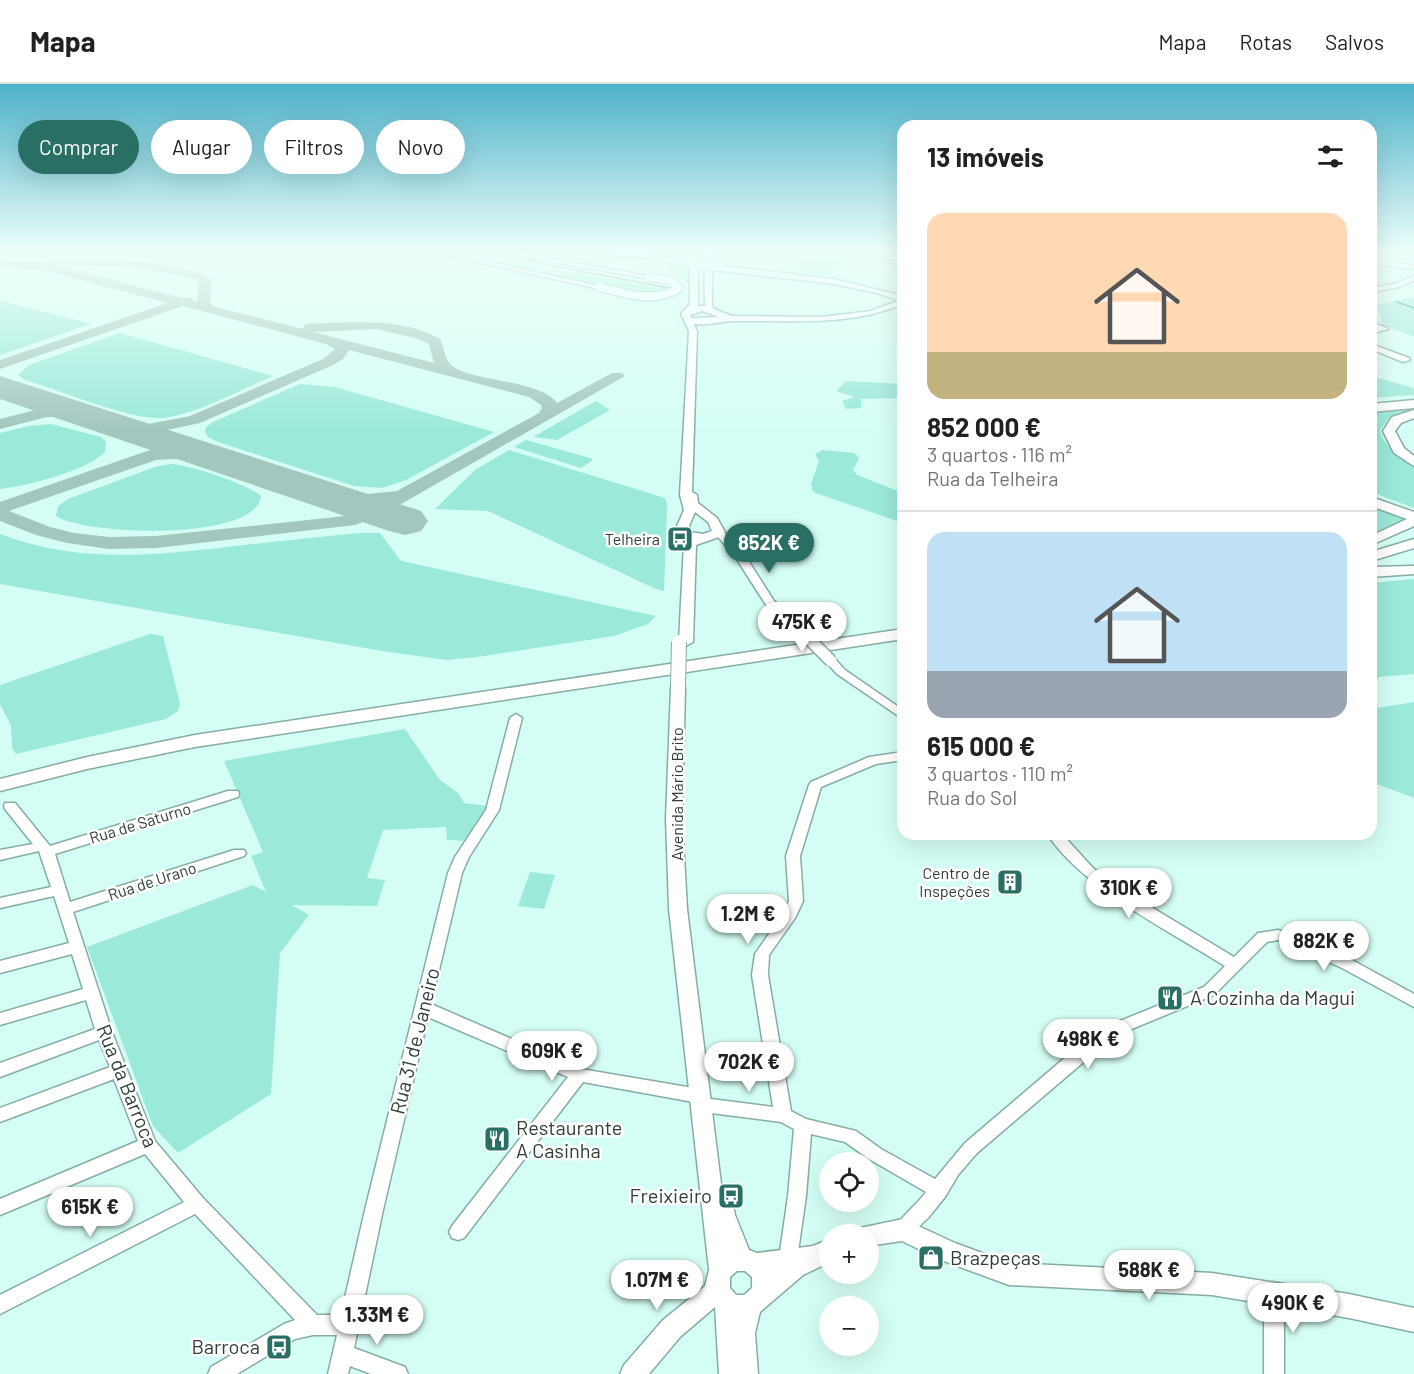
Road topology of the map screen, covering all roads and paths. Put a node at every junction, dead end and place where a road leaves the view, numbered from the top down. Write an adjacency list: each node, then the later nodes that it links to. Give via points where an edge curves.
1 (687, 312): 6 (main road)
2 (696, 312): 5 (main road)
3 (711, 312): 5 (main road)
4 (874, 312): 5 (main road, via 795,319)
5 (711, 317): 6 (main road); 17 (main road, via 698,327 691,500)
6 (688, 320): 19 (main road, via 693,331)
7 (1377, 348): 8 (street)
8 (1406, 360)
9 (1414, 406): 10 (highway)
10 (1377, 408)
11 (1414, 414): 14 (highway, via 1396,420 1389,431 1400,450)
12 (1414, 419): 13 (highway, via 1400,433)
13 (1414, 447)
14 (1414, 462)
15 (1377, 498): 18 (highway)
16 (1377, 503): 18 (highway)
17 (707, 516): 19 (main road); 22 (main road, via 713,520)
18 (1413, 516): 23 (highway)
19 (688, 518): 21 (main road, Avenida Mário Brito, via 683,526)
20 (1414, 531): 26 (highway)
21 (686, 534): 22 (main road); 35 (main road, Avenida Mário Brito)
22 (715, 536): 29 (street); 35 (main road, Avenida Mário Brito, via 690,543)
23 (1377, 537)
24 (775, 543): 29 (street)
25 (1414, 543): 28 (highway)
26 (1377, 545)
27 (1414, 553): 30 (highway)
28 (1377, 555)
29 (740, 556): 36 (street, bridge, via 770,603 841,672)
30 (1377, 562)
31 (1414, 570): 32 (highway)
32 (1377, 572)
33 (897, 626): 39 (highway, via 216,727 97,749)
34 (897, 635): 40 (highway, via 195,741)
35 (682, 642): 61 (main road, Avenida Mário Brito, bridge, via 687,918)
36 (897, 711)
37 (516, 718): 55 (street, Rua 31 de Janeiro, via 492,810 455,873)
38 (897, 757): 63 (street, via 873,760 815,785 813,790 793,856 796,901 762,954 760,975)
39 (0, 773)
40 (0, 785)
41 (233, 794): 44 (street, Rua de Saturno)
42 (10, 806): 44 (street, Rua da Barroca)
43 (1060, 840): 51 (street, via 1088,871 1113,890)
44 (45, 849): 46 (street, Rua de Saturno); 47 (street, Rua da Barroca)
45 (239, 853): 49 (street, Rua de Urano)
46 (0, 855)
47 (58, 890): 48 (street); 49 (street, Rua da Barroca)
48 (0, 903)
49 (66, 909): 50 (street, Rua da Barroca)
50 (76, 947): 52 (street); 53 (street, Rua da Barroca)
51 (1234, 964): 54 (street, via 1256,941 1278,935 1347,964); 66 (street, via 1209,991 1116,1029 1087,1049 971,1148)
52 (0, 967)
53 (91, 993): 56 (street); 57 (street, Rua da Barroca)
54 (1414, 1001)
55 (424, 1008): 60 (street); 80 (street, Rua 31 de Janeiro)
56 (0, 1019)
57 (104, 1032): 58 (street); 59 (street, Rua da Barroca)
58 (0, 1070)
59 (118, 1071): 62 (street); 65 (street, Rua da Barroca)
60 (579, 1075): 61 (street); 70 (street)
61 (705, 1101): 63 (street); 75 (main road, Avenida Mário Brito, via 716,1218)
62 (0, 1115)
63 (783, 1115): 64 (street)
64 (803, 1125): 66 (street, via 850,1136); 74 (street)
65 (148, 1145): 67 (street, Rua da Barroca); 68 (street)
66 (939, 1191): 69 (street)
67 (197, 1204): 77 (street); 79 (street, Rua da Barroca)
68 (0, 1207)
69 (903, 1230): 71 (main road); 76 (main road, via 1009,1274 1212,1284)
70 (458, 1232)
71 (879, 1233)
72 (819, 1254): 74 (main road)
73 (819, 1255): 75 (main road, via 795,1267)
74 (788, 1259): 75 (main road)
75 (739, 1283): 85 (main road, via 698,1303 676,1321); 86 (main road, Avenida Mário Brito); 87 (main road, Avenida Mário Brito)
76 (1274, 1294): 78 (main road); 88 (street)
77 (0, 1305)
78 (1414, 1320)
79 (313, 1325): 80 (street); 82 (street, via 291,1331)
80 (350, 1325): 81 (street, Rua 31 de Janeiro)
81 (343, 1354): 83 (street, Rua 31 de Janeiro); 84 (street)
82 (218, 1374)
83 (338, 1374)
84 (398, 1374)
85 (633, 1374)
86 (732, 1374)
87 (745, 1374)
88 (1274, 1374)

